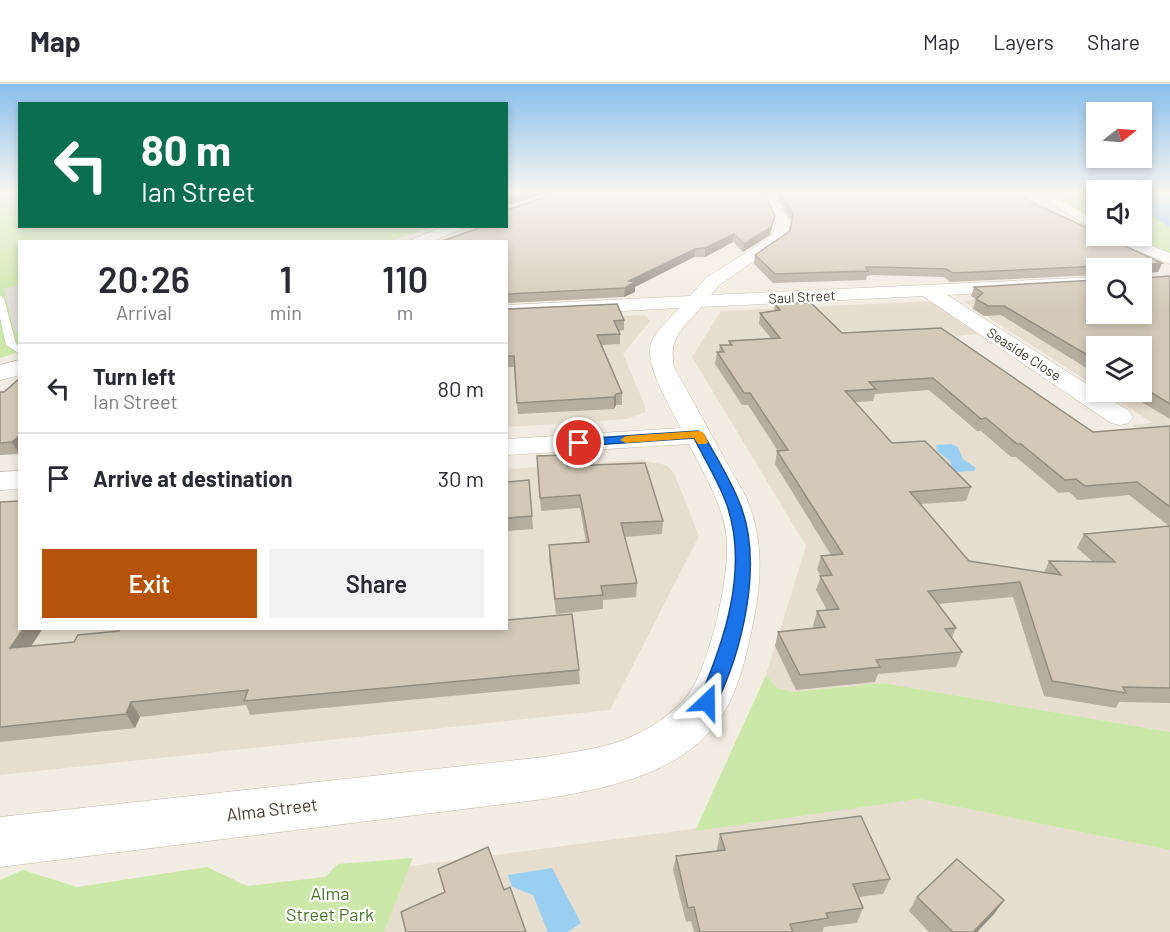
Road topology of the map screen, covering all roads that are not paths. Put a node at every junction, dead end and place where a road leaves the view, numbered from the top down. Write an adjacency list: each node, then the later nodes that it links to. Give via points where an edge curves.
1 (445, 232): 3 (street)
2 (781, 232): 9 (street, via 779,238 712,282)
3 (420, 240)
4 (1138, 246): 5 (street)
5 (1170, 259)
6 (1086, 283): 7 (street, Saul Street)
7 (928, 291): 9 (street, Saul Street); 14 (street, Seaside Close)
8 (0, 298): 11 (lane, via 11,345)
9 (693, 302): 10 (street, Saul Street); 15 (street, Alma Street, via 662,341 660,351 663,367)
10 (508, 311)
11 (18, 350)
12 (18, 368): 13 (street)
13 (0, 373)
14 (1119, 417)
15 (698, 435): 16 (street); 19 (street, Alma Street, via 734,505 744,545 739,601 725,660 707,702 681,730 654,748 612,766 544,778)
16 (508, 447)
17 (18, 480): 18 (street)
18 (0, 481)
19 (0, 842)

